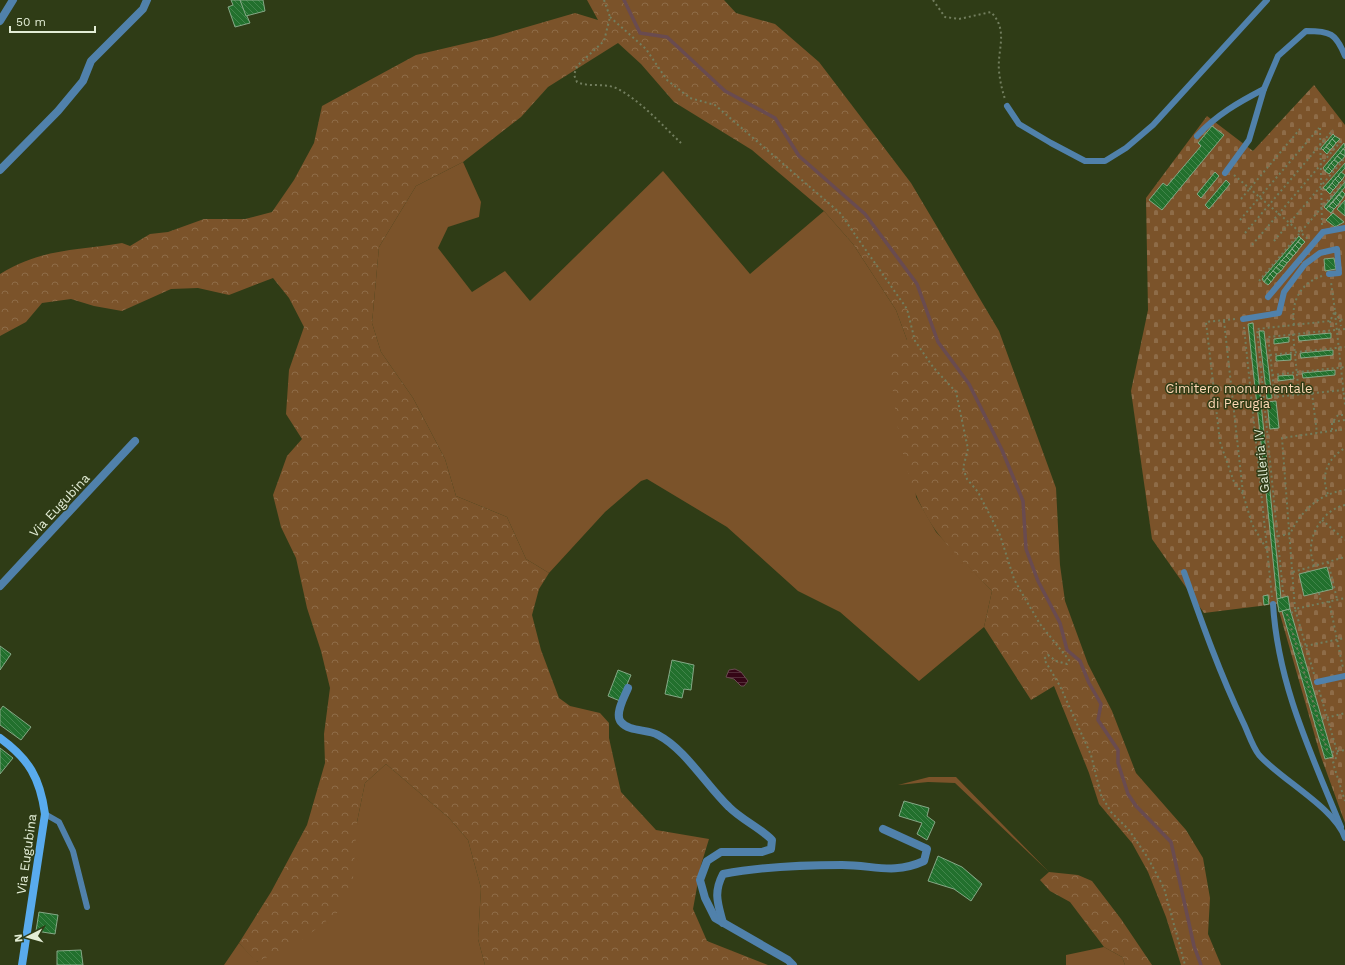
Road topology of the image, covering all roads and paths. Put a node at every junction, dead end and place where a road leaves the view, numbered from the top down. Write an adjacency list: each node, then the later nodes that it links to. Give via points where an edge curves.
1 (13, 0): 7 (street)
2 (147, 0): 19 (street, via 143,9 91,60 83,81 58,111)
3 (604, 0): 6 (path)
4 (933, 0): 10 (path, via 945,17 958,19 992,12 998,19 1002,35 999,71)
5 (1267, 0): 10 (lane, via 1153,125 1126,148 1105,161 1085,161 1051,143 1019,124)
6 (610, 17): 15 (path, via 604,41 577,66 574,75 577,82 583,85 601,84 618,89 640,105); 123 (path, via 646,49 667,80 690,98 715,105 840,213 907,309 915,341 933,367 956,392 968,449 963,468 967,479 978,492 1000,535 1020,590 1040,624 1069,660 1067,664 1048,655 1044,659 1060,686 1091,755 1102,795 1111,812 1129,830 1148,858 1164,888)
7 (0, 21)
8 (1345, 56): 9 (lane, via 1339,41 1325,31 1306,31 1278,56)
9 (1264, 89): 13 (lane, via 1234,105 1207,124); 20 (lane, via 1249,140)
10 (1007, 106)
11 (1300, 129): 23 (path)
12 (1333, 130): 16 (path)
13 (1197, 136)
14 (1341, 141): 18 (path)
15 (681, 143)
16 (1320, 145): 18 (path); 24 (path, via 1320,128); 26 (path)
17 (1345, 158): 22 (path)
18 (1320, 165): 22 (path); 28 (path)
19 (0, 170)
20 (1226, 171): 23 (path)
21 (1345, 180): 27 (path)
22 (1321, 186): 27 (path); 30 (path)
23 (1250, 189): 24 (path); 25 (path)
24 (1260, 198): 26 (path); 29 (path)
25 (1241, 199)
26 (1269, 205): 28 (path); 34 (path)
27 (1322, 207): 32 (path); 33 (path)
28 (1279, 214): 30 (path); 36 (path)
29 (1240, 220)
30 (1289, 223): 32 (path); 35 (path)
31 (1345, 228): 33 (lane)
32 (1300, 232): 37 (path); 40 (path)
33 (1323, 232): 37 (lane)
34 (1245, 233)
35 (1274, 242)
36 (1252, 244)
37 (1312, 244): 38 (lane); 41 (lane)
38 (1311, 261): 39 (lane, via 1320,253 1337,249 1339,273); 43 (lane, via 1305,264 1284,292 1279,312)
39 (1330, 274): 42 (path); 48 (path, via 1308,281 1301,288 1294,303)
40 (1259, 281)
41 (1268, 297)
42 (1335, 311): 45 (path); 47 (path); 52 (path)
43 (1243, 319): 46 (path); 82 (path)
44 (1345, 319): 45 (path)
45 (1340, 320): 49 (path)
46 (1224, 321): 75 (path); 75 (path, via 1206,322 1220,442 1234,482)
47 (1330, 321): 48 (path); 50 (path)
48 (1294, 325): 80 (path, Galleria IV, via 1257,329)
49 (1341, 326)
50 (1331, 328)
51 (1345, 328): 52 (path)
52 (1337, 329): 53 (path); 55 (path)
53 (1293, 334): 56 (path); 57 (path, via 1268,337)
54 (1345, 346): 55 (path)
55 (1339, 347): 56 (path); 59 (path)
56 (1294, 352): 57 (path); 60 (path)
57 (1270, 355): 61 (path)
58 (1345, 366): 59 (path)
59 (1341, 367): 60 (path); 62 (path)
60 (1297, 372): 61 (path); 64 (path)
61 (1272, 375): 64 (path, via 1275,397)
62 (1344, 390): 63 (path); 65 (path)
63 (1312, 393): 64 (path); 71 (path)
64 (1299, 395)
65 (1345, 405)
66 (1345, 415): 68 (path, via 1338,415)
67 (1345, 420): 68 (path)
68 (1332, 422): 70 (path)
69 (1345, 429): 70 (path)
70 (1332, 430): 71 (path)
71 (1317, 433): 79 (path, via 1282,438)
72 (135, 441): 88 (street, Via Eugubina)
73 (1345, 448): 76 (path, via 1326,467 1324,484)
74 (1345, 490): 76 (path)
75 (1243, 494): 82 (path, via 1252,524)
76 (1328, 494): 79 (path, via 1297,519)
77 (1345, 505): 78 (path, via 1325,515)
78 (1322, 520): 81 (path); 85 (path, via 1314,530 1310,548)
79 (1290, 534): 80 (path); 87 (path)
80 (1278, 536): 89 (path, Galleria IV)
81 (1345, 540)
82 (1267, 550): 95 (path)
83 (1345, 557): 84 (path)
84 (1328, 562): 85 (path); 92 (path)
85 (1314, 566): 87 (path)
86 (1184, 572): 117 (lane, via 1205,632 1258,754)
87 (1293, 572): 96 (path)
88 (0, 586)
89 (1283, 592)
90 (1319, 593): 94 (path)
91 (1345, 598): 92 (path)
92 (1337, 599): 93 (path)
93 (1328, 601): 94 (path); 100 (path)
94 (1321, 602): 96 (path)
95 (1273, 604): 117 (lane, via 1275,635 1282,669 1302,731)
96 (1296, 610): 97 (path); 101 (path)
97 (1291, 613)
98 (1287, 614): 113 (path)
99 (1345, 638): 100 (path)
100 (1336, 639): 101 (path); 103 (path)
101 (1306, 645): 102 (path); 104 (path)
102 (1301, 647)
103 (1345, 676): 104 (lane)
104 (1317, 682): 107 (path)
105 (628, 688): 120 (street, via 618,715 620,721 626,726 658,734 682,753 729,807 772,840 771,849 762,852 721,852 707,861 700,880 715,918)
106 (1345, 713): 107 (path)
107 (1327, 717): 108 (path); 111 (path)
108 (1322, 719)
109 (0, 738): 115 (street, Via Eugubina, via 18,752 33,773 42,794)
110 (1345, 750): 111 (path)
111 (1337, 751): 112 (path); 114 (path, via 1333,763)
112 (1332, 752)
113 (1328, 754)
114 (1345, 801)
115 (45, 814): 119 (lane, via 59,822 73,851); 121 (street, Via Eugubina)
116 (883, 829): 120 (street, via 927,849 924,861 909,868 843,864 742,870 723,874 717,884 716,898)
117 (1342, 829): 118 (lane)
118 (1345, 838)
119 (87, 907)
120 (723, 923): 122 (street)
121 (22, 965)
122 (793, 965)
123 (1185, 965)

